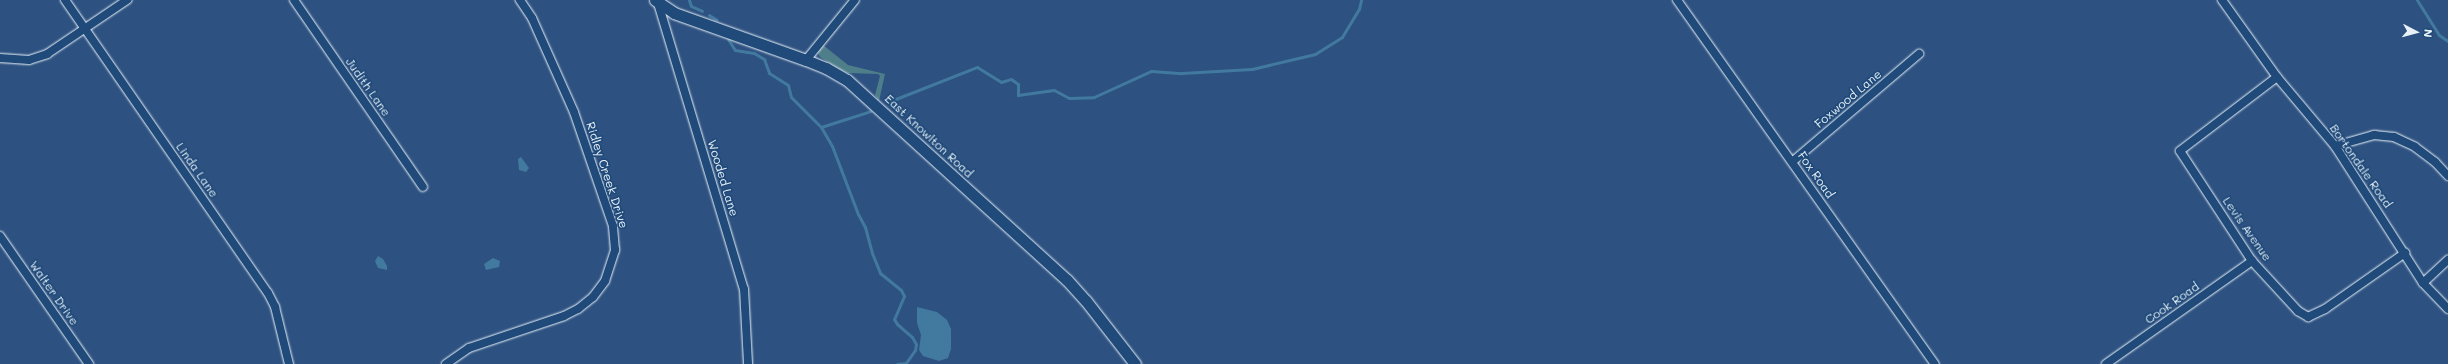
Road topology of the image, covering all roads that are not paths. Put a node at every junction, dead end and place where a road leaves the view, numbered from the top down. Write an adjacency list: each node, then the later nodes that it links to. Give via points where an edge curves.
1 (65, 0): 9 (street, Linda Lane)
2 (127, 0): 9 (street)
3 (294, 0): 17 (street, Judith Lane)
4 (520, 0): 26 (street, Ridley Creek Drive, via 532,18 574,112 614,226 615,250 605,281 593,298 578,309 469,348)
5 (855, 0): 12 (street)
6 (1677, 0): 15 (street, Fox Road)
7 (2222, 0): 13 (street, Bortondale Road)
8 (657, 1): 12 (main road, East Knowlton Road, via 674,13); 27 (street, Wooded Lane, via 744,288)
9 (85, 28): 11 (street, via 47,54 29,60); 25 (street, Linda Lane, via 268,293 275,307)
10 (1919, 54): 15 (street, Foxwood Lane)
11 (0, 58)
12 (806, 60): 28 (main road, East Knowlton Road, via 837,73 852,84 1026,242 1086,300)
13 (2277, 77): 14 (street, Bortondale Road); 21 (street, Levis Avenue, via 2180,151)
14 (2335, 146): 16 (street, via 2374,135 2394,137 2415,147); 19 (street, Bortondale Road)
15 (1792, 162): 29 (street, Fox Road)
16 (2448, 176)
17 (423, 187)
18 (0, 236): 24 (street, Walter Drive)
19 (2404, 253): 21 (street, Levis Avenue, via 2326,309 2308,317 2298,311); 22 (street, Bortondale Road)
20 (2448, 260): 22 (street)
21 (2252, 261): 30 (street, Cook Road)
22 (2423, 283): 23 (street, Bortondale Road)
23 (2448, 310)
24 (89, 364)
25 (289, 364)
26 (446, 364)
27 (748, 364)
28 (1135, 364)
29 (1935, 364)
30 (2106, 364)

